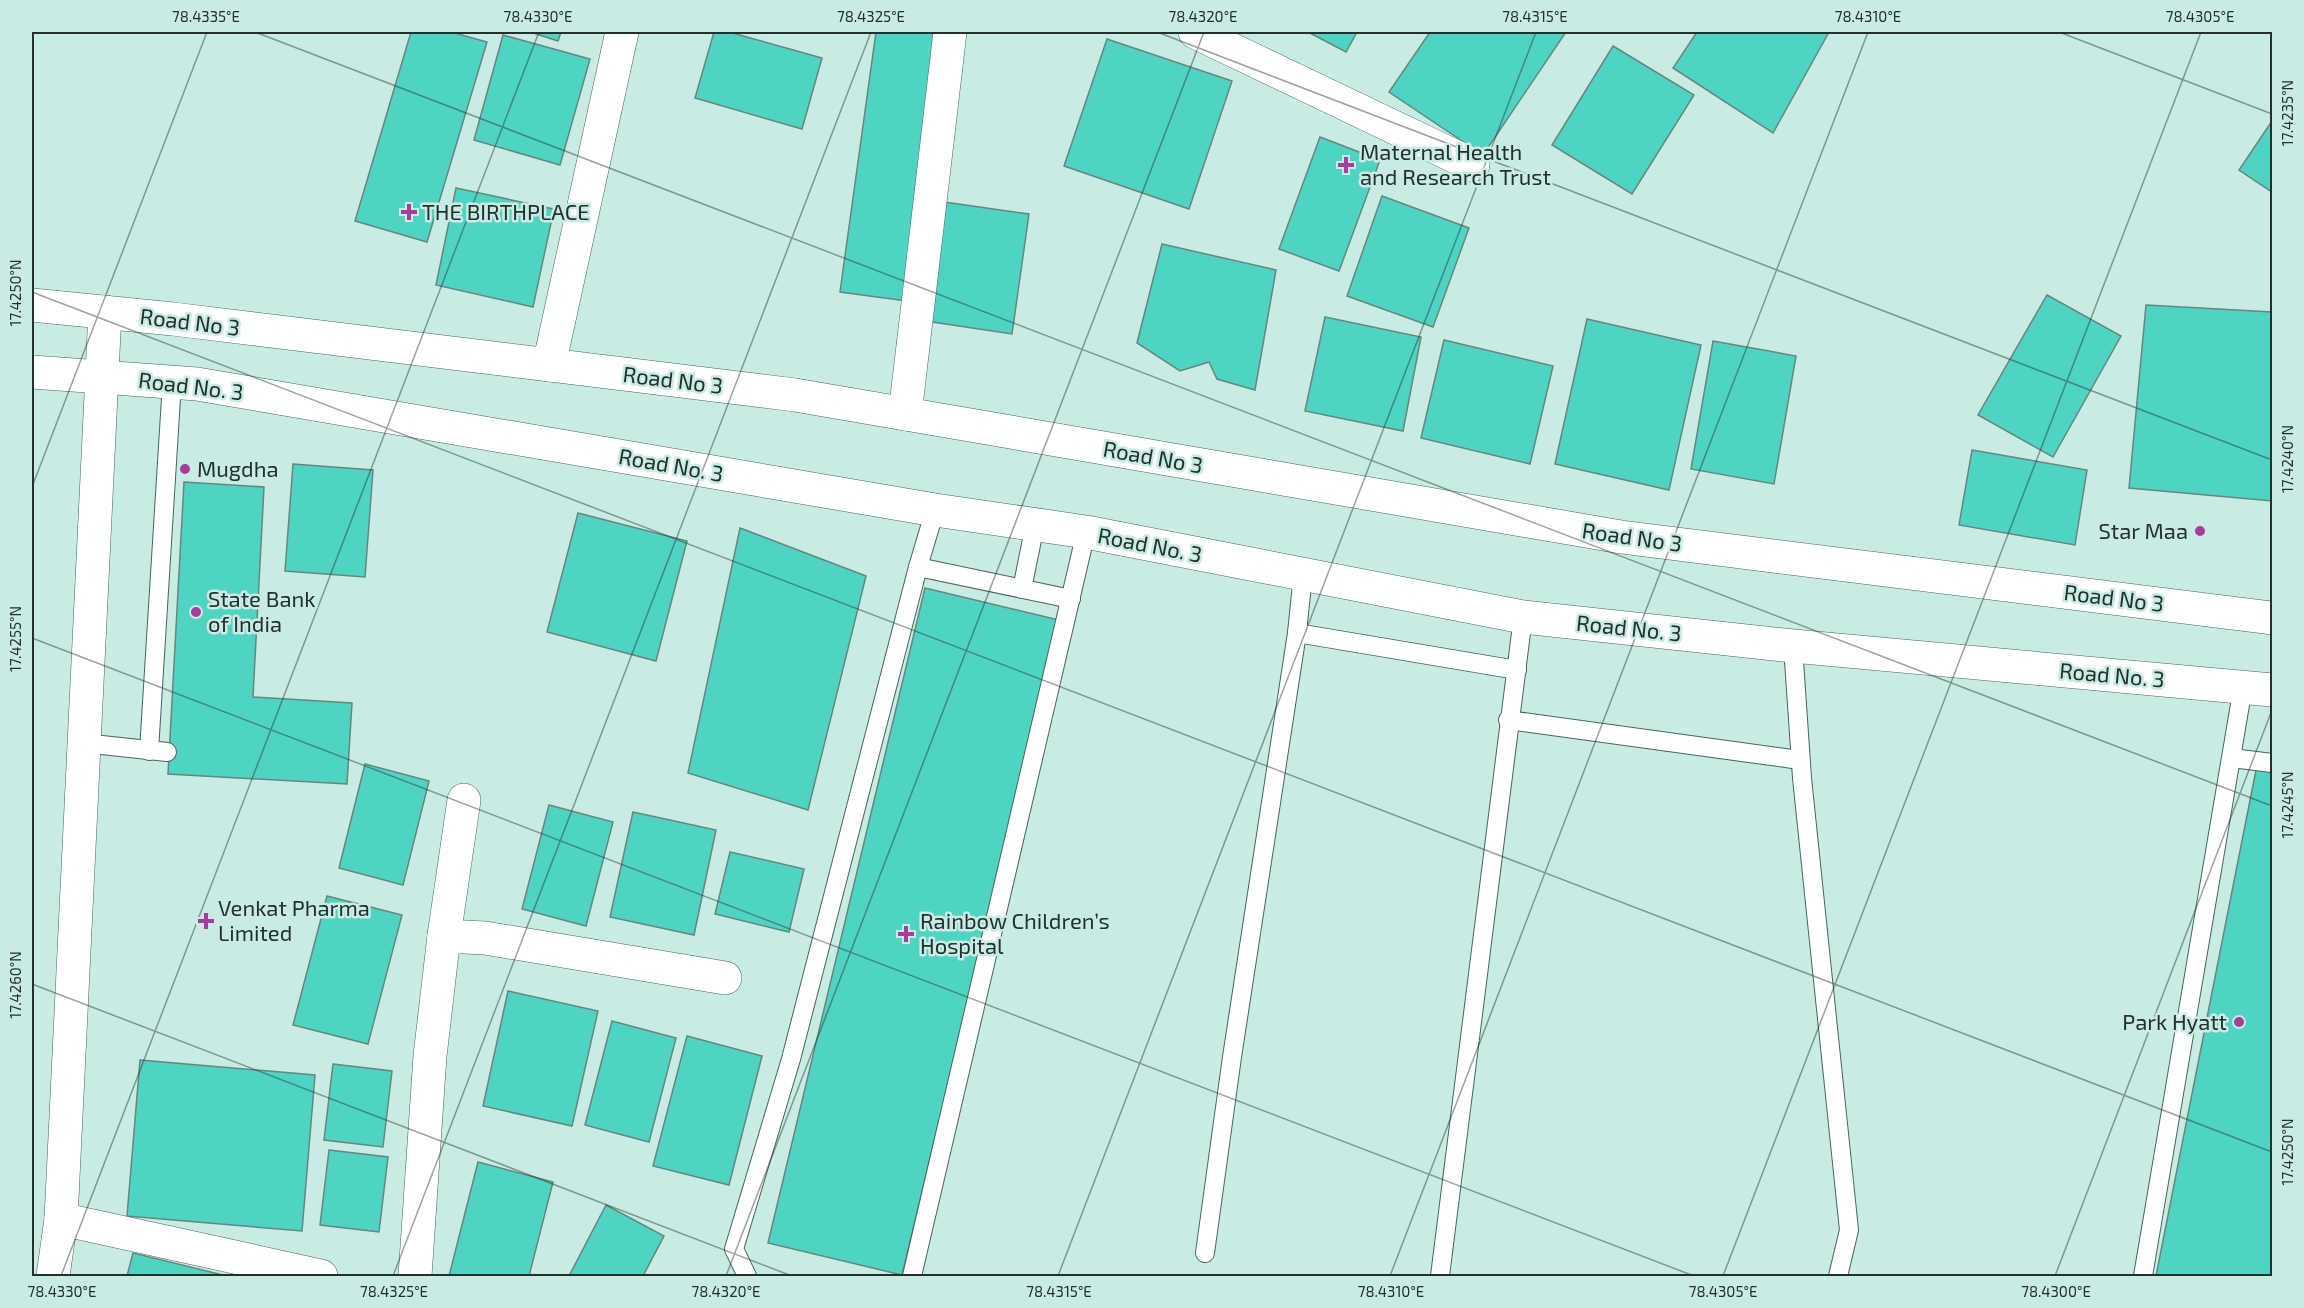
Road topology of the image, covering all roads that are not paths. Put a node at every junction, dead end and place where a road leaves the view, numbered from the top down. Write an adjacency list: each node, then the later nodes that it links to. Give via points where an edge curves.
1 (622, 32): 7 (main road)
2 (950, 32): 11 (main road)
3 (1195, 32): 4 (main road)
4 (1473, 165)
5 (32, 305): 6 (main road, Road No 3)
6 (105, 312): 7 (main road, Road No 3); 9 (main road)
7 (549, 365): 11 (main road, Road No 3, via 795,395)
8 (32, 372): 9 (main road, Road No. 3)
9 (102, 377): 10 (main road, Road No. 3); 26 (main road)
10 (171, 382): 12 (main road, Road No. 3); 26 (lane, via 158,752)
11 (905, 414): 20 (main road, Road No 3, via 1621,537)
12 (935, 510): 13 (main road, Road No. 3); 15 (lane)
13 (1035, 525): 14 (main road, Road No. 3); 17 (lane)
14 (1086, 532): 16 (main road, Road No. 3); 18 (lane)
15 (918, 567): 17 (lane); 38 (lane, via 791,1059 734,1249)
16 (1303, 574): 19 (main road, Road No. 3); 21 (lane)
17 (1022, 589): 18 (lane)
18 (1071, 599): 39 (lane)
19 (1523, 616): 22 (main road, Road No. 3); 23 (lane)
20 (2272, 618)
21 (1296, 633): 23 (lane); 34 (lane)
22 (1793, 646): 24 (main road, Road No. 3); 28 (lane)
23 (1517, 670): 25 (lane)
24 (2258, 689): 27 (lane)
25 (1508, 720): 28 (lane); 40 (lane)
26 (84, 743): 33 (main road)
27 (2232, 758): 29 (lane); 42 (lane)
28 (1800, 760): 41 (lane, via 1849,1230)
29 (2272, 763)
30 (465, 800): 31 (main road)
31 (444, 936): 32 (main road, via 485,938); 37 (main road, via 430,1056)
32 (725, 978)
33 (61, 1219): 35 (main road); 36 (main road)
34 (1205, 1253)
35 (53, 1276)
36 (321, 1276)
37 (415, 1276)
38 (747, 1276)
39 (912, 1276)
40 (1440, 1276)
41 (1838, 1276)
42 (2144, 1276)

